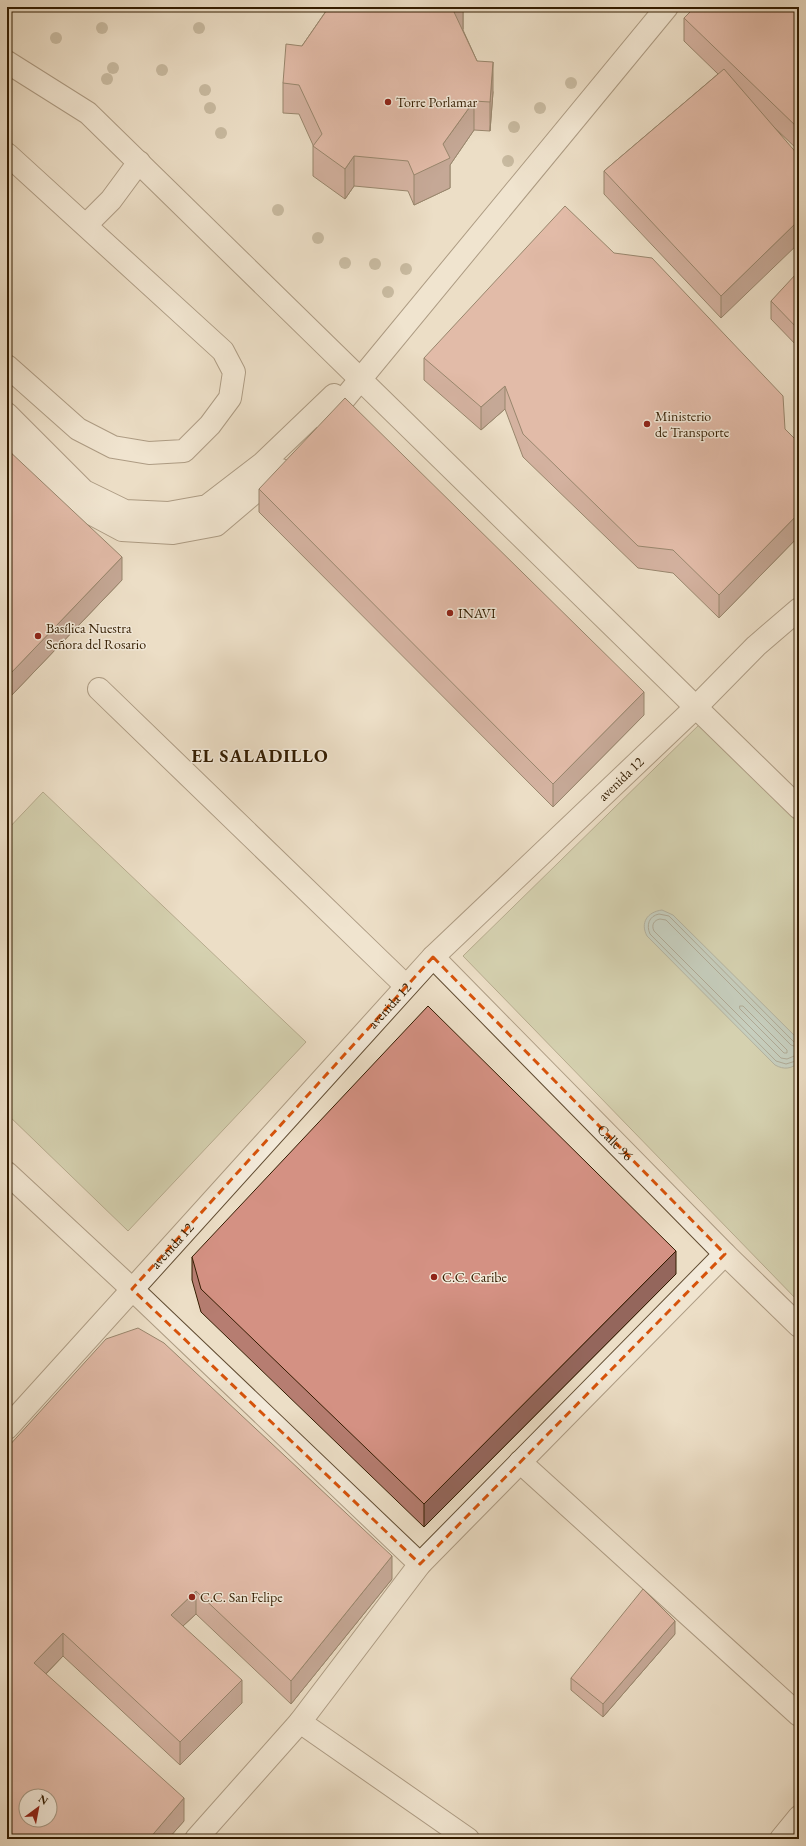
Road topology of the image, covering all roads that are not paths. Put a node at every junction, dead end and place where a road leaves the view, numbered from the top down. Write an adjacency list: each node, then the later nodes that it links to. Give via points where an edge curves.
1 (667, 7): 7 (street)
2 (7, 62): 4 (street, via 88,113)
3 (7, 154): 5 (street)
4 (139, 162): 5 (street, via 111,200); 7 (street)
5 (86, 225): 6 (street, via 223,351 234,372 230,398 210,425 184,451 149,453 113,447 78,429)
6 (7, 366)
7 (360, 378): 8 (street, via 330,398 263,463 207,506 168,513 125,511 84,491); 9 (street, via 339,407 275,476 216,525 173,533 122,530 77,506); 12 (street)
8 (7, 414)
9 (7, 441)
10 (799, 609): 12 (street, avenida 12, via 756,646)
11 (99, 689): 15 (street)
12 (696, 707): 13 (street); 14 (street, avenida 12)
13 (799, 808)
14 (433, 957): 15 (street, avenida 12); 17 (street, Calle 96)
15 (406, 986): 18 (street, avenida 12)
16 (7, 1173): 18 (street)
17 (725, 1254): 19 (street, Calle 96); 21 (street)
18 (132, 1289): 20 (street, avenida 12); 22 (street)
19 (799, 1326)
20 (7, 1428)
21 (520, 1462): 22 (street); 23 (street)
22 (420, 1564): 24 (street)
23 (799, 1715)
24 (300, 1722): 26 (street); 27 (street)
25 (799, 1817): 28 (street)
26 (196, 1839)
27 (468, 1839)
28 (781, 1839)

